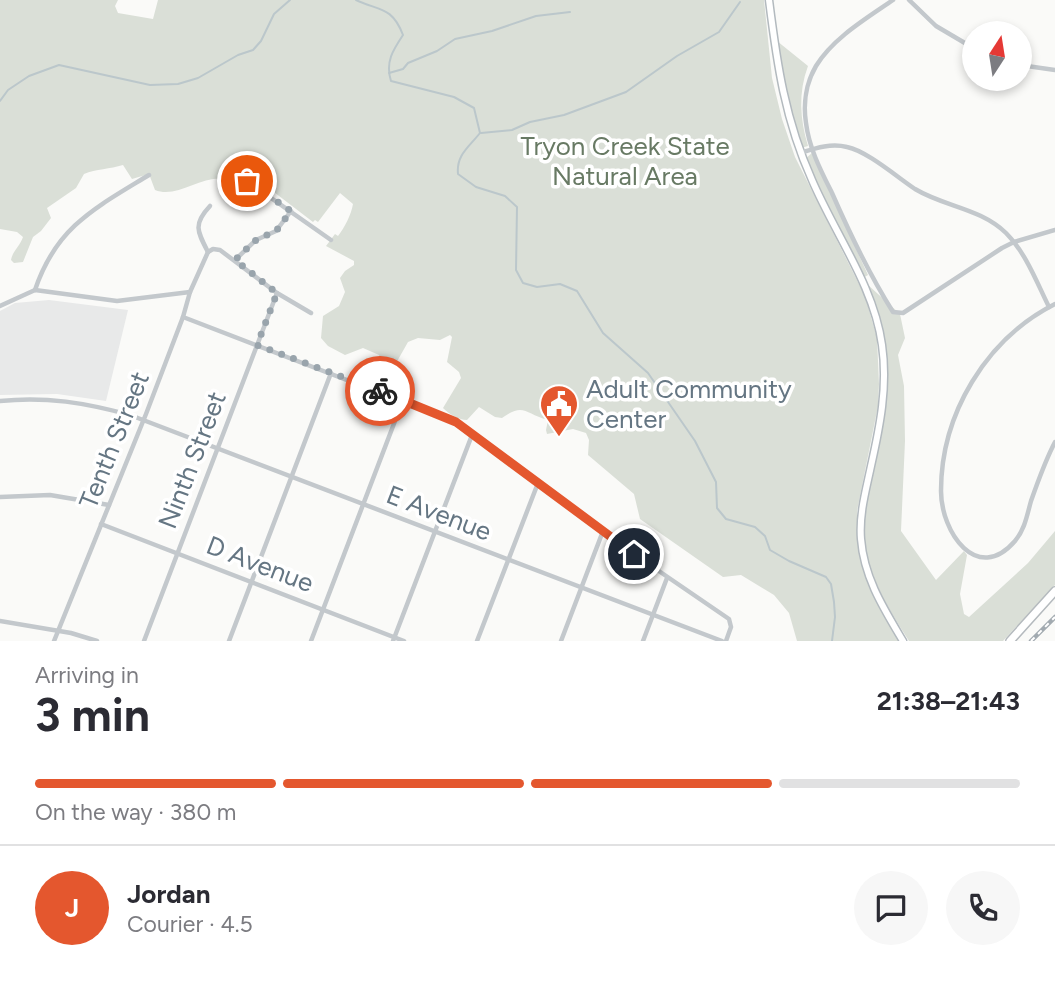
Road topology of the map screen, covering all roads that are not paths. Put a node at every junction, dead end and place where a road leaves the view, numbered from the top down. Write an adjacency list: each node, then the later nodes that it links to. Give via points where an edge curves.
1 (769, 0): 8 (main road, via 785,105)
2 (893, 0): 7 (street, via 853,29 817,64 805,109)
3 (909, 0): 4 (street, via 941,30)
4 (962, 42)
5 (1032, 67): 6 (street)
6 (1055, 70)
7 (813, 149): 8 (street); 15 (street, via 837,145 856,149 919,191 986,218); 15 (street, via 859,255 896,314)
8 (800, 153): 63 (main road, via 868,295 882,342 884,397 862,508 861,540 874,592)
9 (149, 176): 18 (street, via 93,210 65,234 43,267)
10 (247, 181): 12 (street)
11 (210, 206): 16 (street, via 198,229)
12 (291, 211): 14 (street); 17 (street, via 276,231 256,240)
13 (1055, 230): 15 (street)
14 (331, 240)
15 (1014, 243): 23 (street)
16 (208, 252): 17 (street, via 217,249); 19 (street, Tenth Street)
17 (235, 260): 20 (street)
18 (35, 290): 19 (street, via 117,300); 22 (street)
19 (190, 292): 25 (street, Tenth Street)
20 (277, 293): 24 (street); 26 (street, Ninth Street)
21 (1055, 304): 23 (street)
22 (0, 306)
23 (1049, 307): 32 (street, via 1025,321 997,348 953,421 941,491 945,518 964,549 992,558 1017,539)
24 (311, 313)
25 (183, 317): 26 (street); 30 (street, Tenth Street)
26 (257, 345): 27 (street); 33 (street, Ninth Street)
27 (331, 373): 28 (street); 34 (street)
28 (403, 400): 31 (street, via 450,419); 37 (street)
29 (0, 401): 30 (street, E Avenue, via 63,400)
30 (143, 421): 33 (street, E Avenue); 38 (street, Tenth Street)
31 (472, 435): 35 (street); 41 (street)
32 (1055, 442)
33 (217, 449): 34 (street, E Avenue); 42 (street, Ninth Street)
34 (291, 477): 37 (street, E Avenue); 45 (street)
35 (538, 483): 40 (street); 43 (street)
36 (0, 497): 38 (street, via 50,495)
37 (363, 504): 41 (street, E Avenue); 48 (street)
38 (109, 505): 39 (street, Tenth Street)
39 (101, 524): 42 (street, D Avenue); 51 (street, Tenth Street)
40 (603, 531): 44 (street); 46 (street)
41 (435, 532): 43 (street, E Avenue); 52 (street)
42 (177, 553): 45 (street, D Avenue); 55 (street, Ninth Street)
43 (508, 560): 46 (street, E Avenue); 59 (street)
44 (667, 578): 49 (street); 62 (street, via 729,619)
45 (251, 583): 48 (street, D Avenue); 56 (street)
46 (581, 587): 49 (street, E Avenue); 60 (street)
47 (1055, 591): 64 (main road)
48 (323, 609): 52 (street, D Avenue); 57 (street)
49 (653, 615): 61 (street); 62 (street, E Avenue)
50 (0, 621): 51 (street)
51 (57, 632): 53 (street, Tenth Street); 54 (street)
52 (394, 639): 58 (street, D Avenue)
53 (54, 641)
54 (97, 641)
55 (144, 641)
56 (229, 641)
57 (311, 641)
58 (404, 641)
59 (477, 641)
60 (561, 641)
61 (643, 641)
62 (724, 641)
63 (903, 641)
64 (1010, 641)

